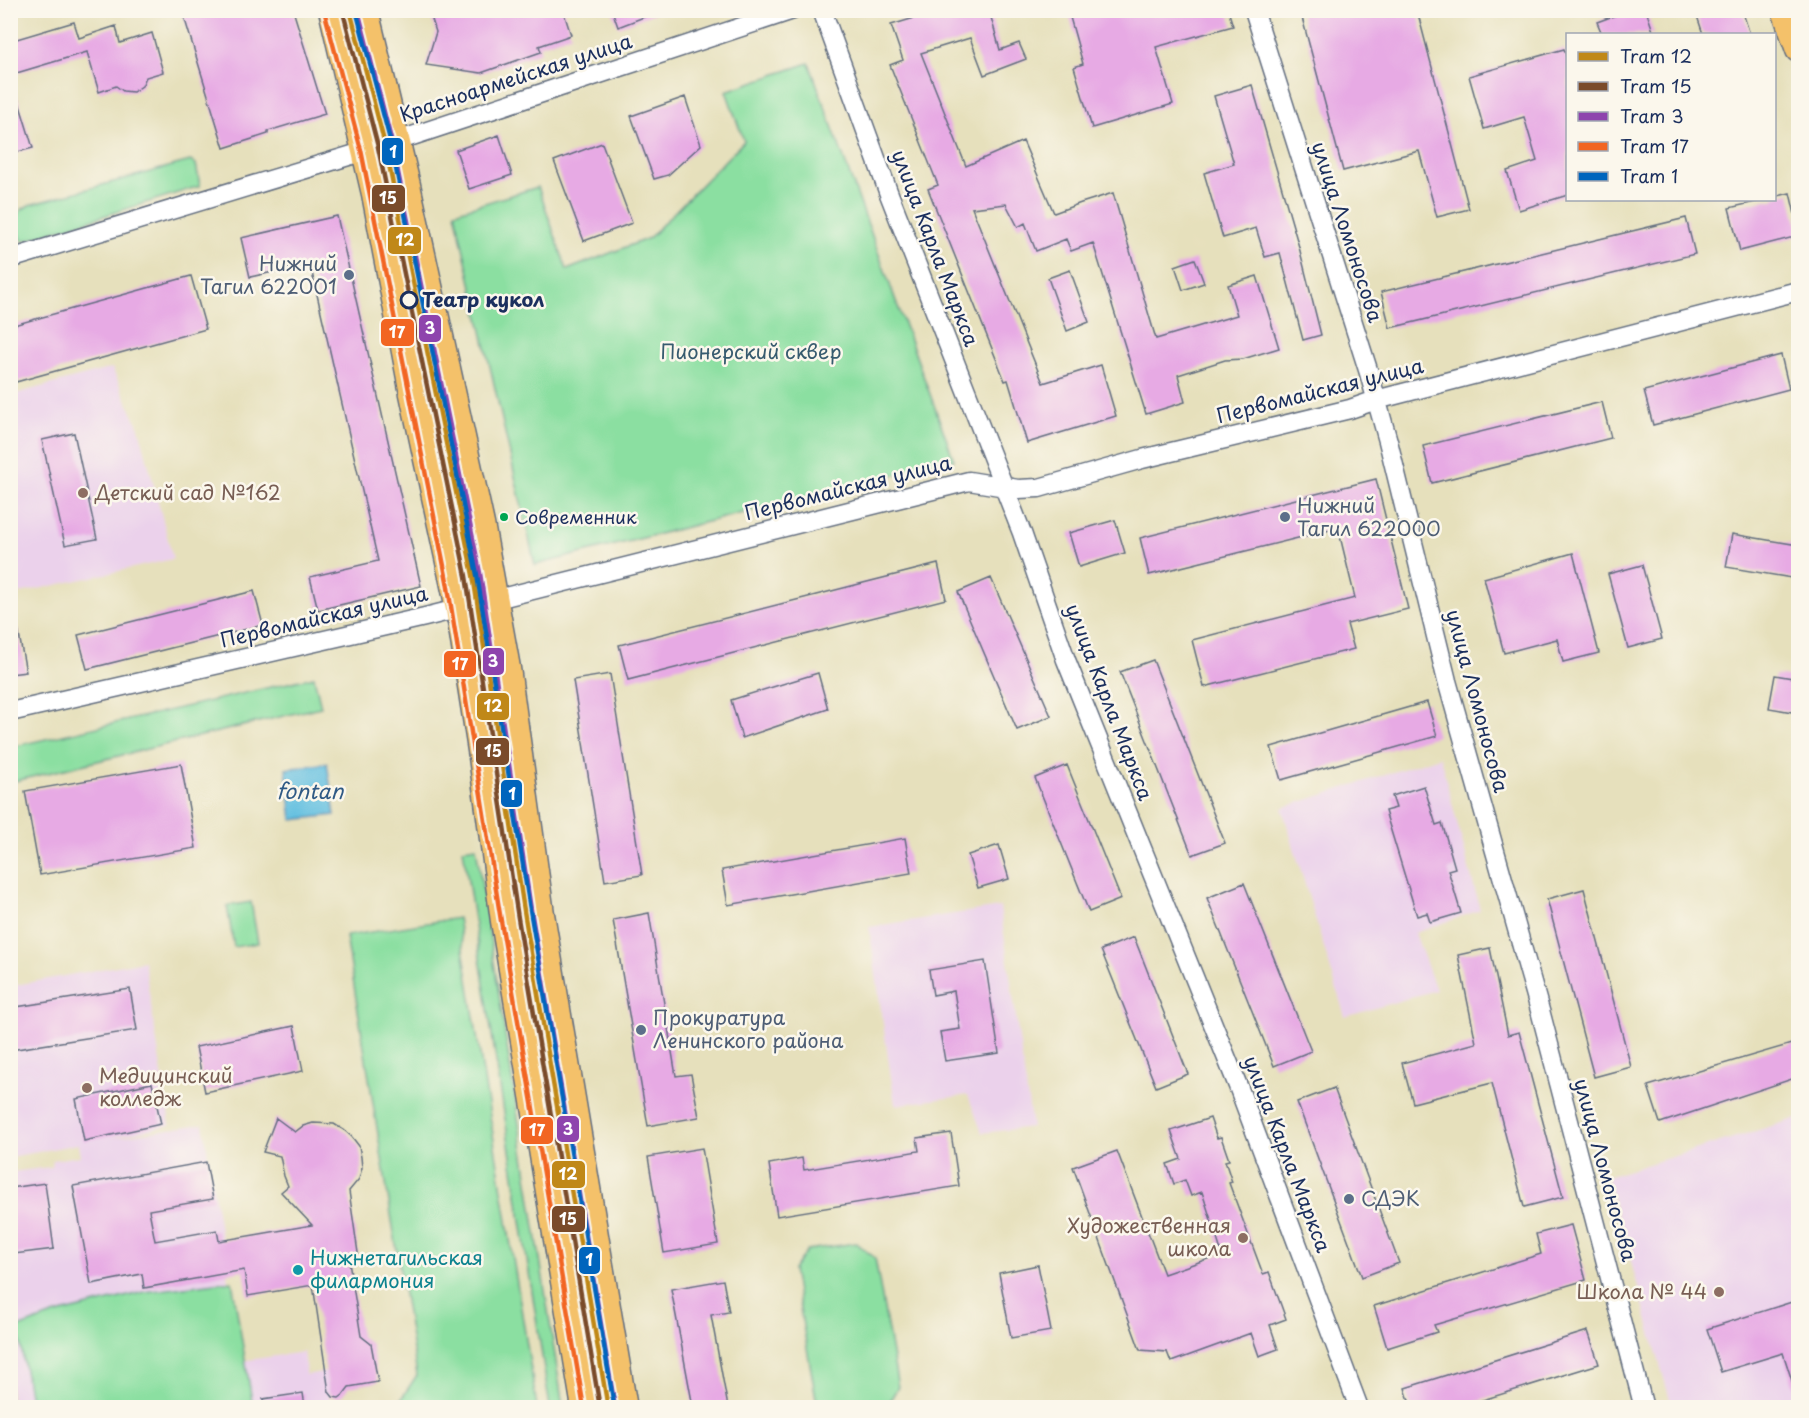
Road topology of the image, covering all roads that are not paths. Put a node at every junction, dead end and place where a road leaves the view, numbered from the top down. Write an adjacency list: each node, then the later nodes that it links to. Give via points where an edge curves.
1 (331, 10): 9 (main road)
2 (366, 10): 8 (main road)
3 (793, 10): 8 (street, Красноармейская улица)
4 (822, 10): 13 (street, улица Карла Маркса)
5 (1254, 10): 12 (street, улица Ломоносова)
6 (1784, 10): 7 (main road)
7 (1798, 50)
8 (398, 141): 9 (street, Красноармейская улица); 14 (main road)
9 (363, 152): 10 (street, Красноармейская улица); 15 (main road)
10 (10, 259)
11 (1798, 291): 12 (street, Первомайская улица)
12 (1376, 400): 13 (street, Первомайская улица, via 1039,488); 20 (street, улица Ломоносова, via 1447,681 1541,1014)
13 (1004, 487): 14 (street, Первомайская улица, via 969,481); 19 (street, улица Карла Маркса, via 1066,660 1241,1094)
14 (495, 600): 15 (street, Первомайская улица); 18 (main road, via 542,914)
15 (458, 609): 16 (street, Первомайская улица); 17 (main road, via 503,921)
16 (10, 712)
17 (584, 1407)
18 (625, 1407)
19 (1359, 1407)
20 (1644, 1407)

